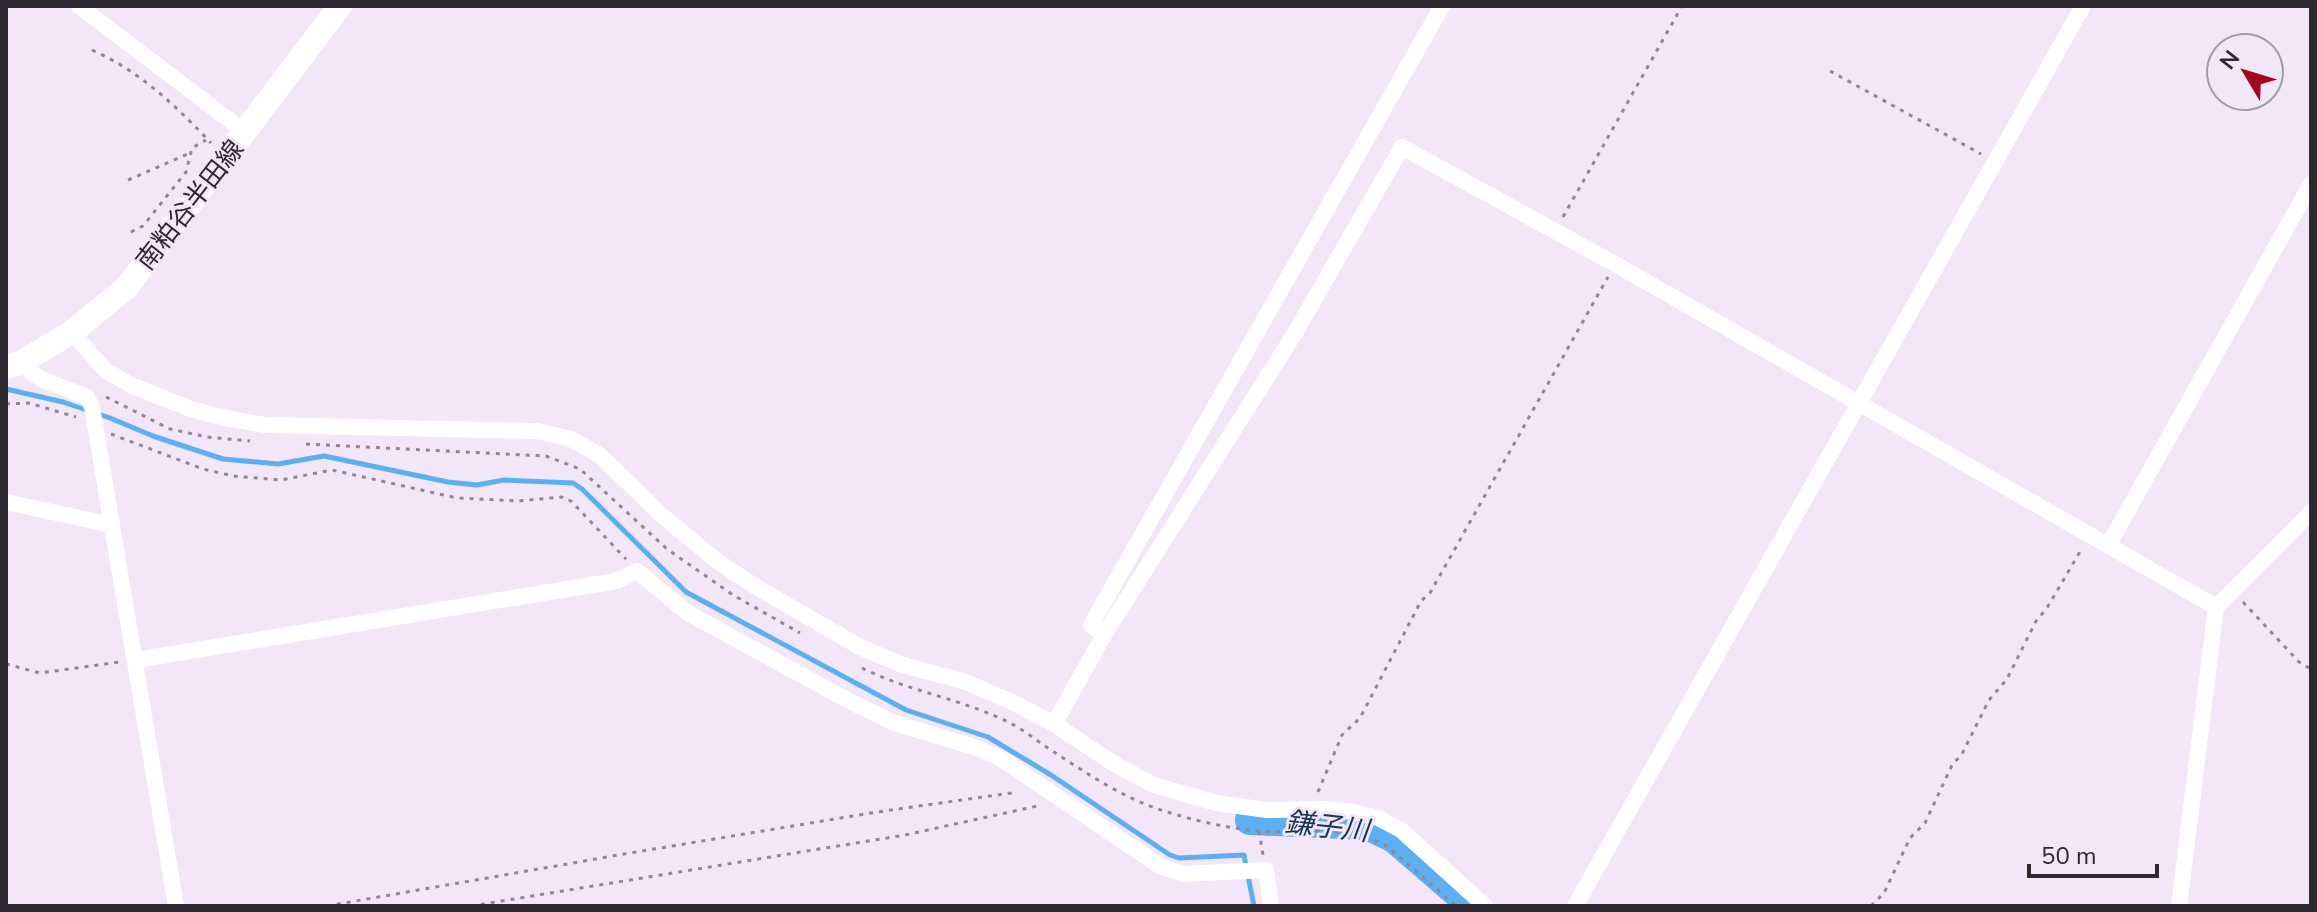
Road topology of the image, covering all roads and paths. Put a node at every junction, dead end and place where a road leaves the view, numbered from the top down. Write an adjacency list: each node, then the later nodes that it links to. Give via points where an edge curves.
1 (79, 6): 8 (street)
2 (340, 6): 8 (main road, 南粕谷半田線)
3 (1442, 6): 31 (street, via 1091,625)
4 (1682, 6): 15 (path)
5 (2083, 6): 12 (street)
6 (92, 50): 9 (path, via 159,92)
7 (1830, 71): 12 (path)
8 (245, 132): 11 (main road, 南粕谷半田線)
9 (207, 139): 10 (path); 11 (path)
10 (191, 153): 13 (path); 16 (path, via 186,172 143,226)
11 (226, 158): 18 (main road, 南粕谷半田線, via 126,288)
12 (1995, 162): 20 (street)
13 (128, 180)
14 (2311, 184): 27 (street)
15 (1555, 231): 17 (street); 31 (street, via 1402,147 1295,333)
16 (131, 232)
17 (1615, 264): 20 (street); 38 (path, via 1421,601 1360,718 1342,735)
18 (72, 332): 19 (main road, 南粕谷半田線); 35 (street, via 106,371 191,409 225,418 265,425 537,431 571,439 601,456 659,513 753,585 860,647 963,681)
19 (13, 365): 22 (street, via 87,397)
20 (1859, 402): 26 (street); 48 (street)
21 (6, 404): 22 (path, via 29,403)
22 (93, 417): 25 (street); 28 (path, via 107,433 233,476 281,480 332,470 457,498 562,497)
23 (6, 502): 25 (street)
24 (2311, 512): 29 (street)
25 (112, 525): 32 (street)
26 (2090, 534): 27 (street); 49 (path, via 2007,679 1989,700 1884,893)
27 (2109, 544): 30 (street)
28 (637, 571): 32 (street, via 616,581); 36 (street, via 688,613 855,704 895,723 977,748)
29 (2232, 590): 30 (street); 34 (path)
30 (2216, 607): 50 (street)
31 (1104, 635): 35 (street)
32 (136, 660): 33 (path, via 40,673); 42 (street)
33 (6, 664)
34 (2311, 669)
35 (1054, 724): 38 (street, via 1154,785 1216,803)
36 (1027, 776): 37 (street); 43 (path, via 1011,793)
37 (1060, 798): 41 (street, via 1160,866 1183,874); 44 (path, via 905,835)
38 (1313, 809): 47 (street, via 1354,812 1401,830)
39 (1194, 819): 40 (path)
40 (1259, 831): 41 (path); 46 (path, via 1337,831 1375,839)
41 (1266, 870): 45 (street)
42 (176, 906)
43 (327, 906)
44 (471, 906)
45 (1271, 906)
46 (1456, 906)
47 (1485, 906)
48 (1575, 906)
49 (1871, 906)
50 (2179, 906)

